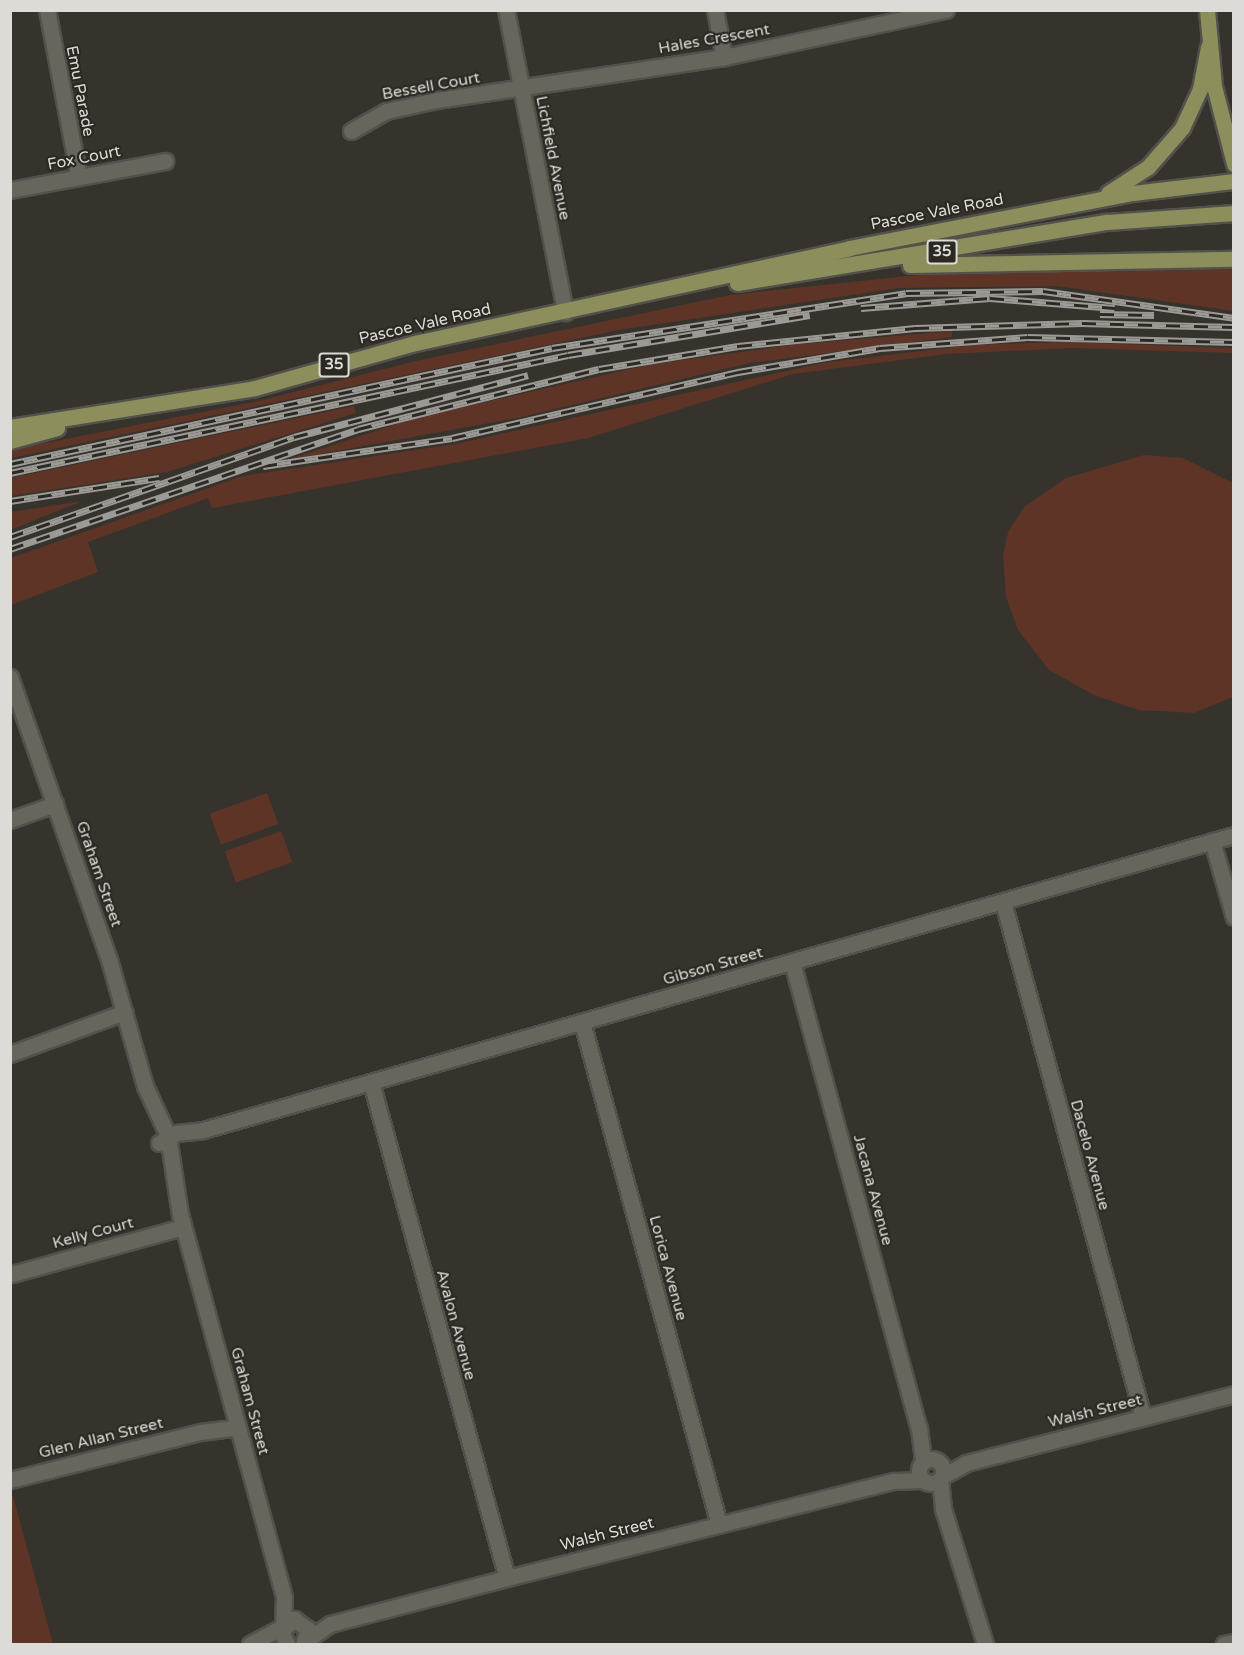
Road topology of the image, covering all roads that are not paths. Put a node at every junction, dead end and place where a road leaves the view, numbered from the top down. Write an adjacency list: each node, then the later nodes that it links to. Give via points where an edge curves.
1 (506, 10): 8 (street, Lichfield Avenue)
2 (715, 10): 7 (street)
3 (946, 10): 7 (street, Hales Crescent)
4 (1207, 10): 6 (main road)
5 (46, 11): 12 (street, Emu Parade)
6 (1208, 47): 11 (main road); 15 (main road, via 1200,89 1176,136 1143,171)
7 (724, 57): 8 (street, Hales Crescent)
8 (521, 89): 9 (street, Bessell Court, via 390,109); 20 (street, Lichfield Avenue)
9 (351, 131)
10 (165, 161): 12 (street, Fox Court)
11 (1233, 164)
12 (79, 177): 14 (street, Fox Court)
13 (1233, 181): 15 (main road, Pascoe Vale Road / 35)
14 (10, 190)
15 (1095, 200): 19 (main road, Pascoe Vale Road / 35, via 849,248)
16 (1233, 213): 18 (main road, Pascoe Vale Road / 35, via 1107,222)
17 (1230, 258): 18 (main road)
18 (860, 267): 19 (main road, Pascoe Vale Road / 35)
19 (651, 295): 20 (main road, Pascoe Vale Road / 35)
20 (565, 312): 21 (main road, Pascoe Vale Road / 35, via 415,343 255,388)
21 (103, 415): 22 (main road, Pascoe Vale Road / 35); 23 (main road, Pascoe Vale Road / 35)
22 (10, 427)
23 (10, 441)
24 (10, 677): 25 (street, Graham Street)
25 (55, 804): 26 (street); 32 (street, Graham Street)
26 (10, 820)
27 (1233, 835): 28 (street, Gibson Street)
28 (1212, 841): 29 (street, Gibson Street); 30 (street)
29 (1003, 902): 31 (street, Gibson Street); 40 (street, Dacelo Avenue)
30 (1233, 917)
31 (792, 962): 33 (street, Gibson Street); 42 (street, Jacana Avenue)
32 (125, 1012): 34 (street); 36 (street, Graham Street, via 145,1086 147,1114)
33 (582, 1022): 35 (street, Gibson Street); 44 (street, Lorica Avenue)
34 (10, 1054)
35 (371, 1082): 36 (street, Gibson Street); 45 (street, Avalon Avenue)
36 (166, 1141): 37 (street, Graham Street, via 168,1189)
37 (182, 1220): 38 (street, Kelly Court); 41 (street, Graham Street)
38 (12, 1274)
39 (1233, 1394): 40 (street, Walsh Street)
40 (1143, 1418): 42 (street, Walsh Street)
41 (237, 1422): 43 (street, Glen Allan Street); 46 (street, Graham Street)
42 (931, 1471): 44 (street, Walsh Street); 52 (street, Jacana Avenue)
43 (10, 1480)
44 (719, 1524): 45 (street, Walsh Street)
45 (507, 1578): 47 (street, Walsh Street)
46 (292, 1623): 47 (street, Walsh Street); 48 (street); 50 (street); 51 (street)
47 (330, 1624): 48 (street, Walsh Street)
48 (306, 1642)
49 (1233, 1642): 53 (street)
50 (254, 1643): 51 (street)
51 (286, 1644)
52 (985, 1644)
53 (1224, 1644)

